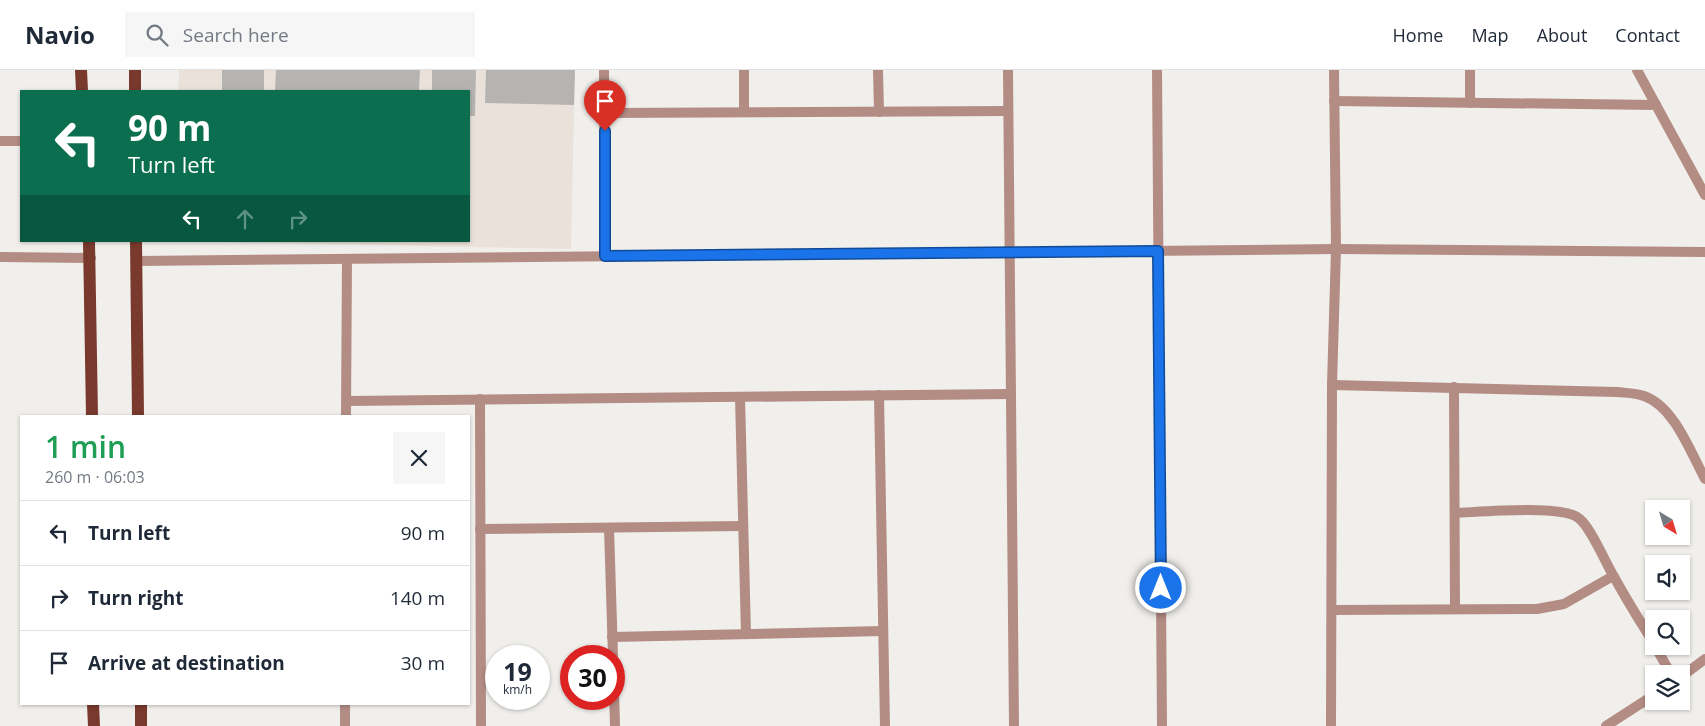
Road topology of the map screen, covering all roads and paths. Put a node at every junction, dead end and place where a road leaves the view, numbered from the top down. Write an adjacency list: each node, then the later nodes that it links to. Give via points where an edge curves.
1 (81, 70): 11 (main road)
2 (135, 70): 12 (main road)
3 (604, 70): 19 (street)
4 (744, 70): 17 (street)
5 (878, 70): 18 (street)
6 (1008, 70): 16 (street)
7 (1157, 70): 26 (street)
8 (1334, 70): 13 (street)
9 (1470, 70): 14 (street)
10 (1637, 70): 15 (street)
11 (82, 90)
12 (135, 90)
13 (1334, 101): 14 (street); 25 (street)
14 (1470, 103): 15 (street)
15 (1656, 105): 22 (street)
16 (1008, 111): 18 (street); 27 (street)
17 (744, 112): 18 (street); 19 (street)
18 (878, 112)
19 (605, 113): 29 (street)
20 (0, 141): 21 (street)
21 (20, 141)
22 (1705, 195)
23 (90, 242): 31 (main road)
24 (136, 242): 33 (main road)
25 (1336, 249): 26 (street); 28 (street); 34 (street)
26 (1158, 251): 27 (street); 71 (street)
27 (1010, 252): 29 (street); 36 (street)
28 (1705, 252)
29 (605, 256): 32 (street)
30 (0, 258): 31 (street)
31 (90, 258): 41 (main road)
32 (347, 259): 33 (street); 40 (street)
33 (136, 261): 42 (main road)
34 (1332, 385): 35 (street); 51 (street)
35 (1454, 387): 44 (street, via 1617,392 1646,396 1673,418); 45 (street)
36 (1011, 394): 37 (street); 70 (street)
37 (879, 395): 38 (street); 53 (street)
38 (740, 397): 39 (street); 46 (street)
39 (480, 399): 40 (street); 48 (street)
40 (346, 400): 43 (street)
41 (92, 415)
42 (138, 415)
43 (346, 415)
44 (1705, 479)
45 (1455, 513): 49 (street, via 1554,511 1577,516 1587,527); 50 (street)
46 (743, 526): 47 (street); 54 (street)
47 (609, 528): 48 (street); 55 (street)
48 (480, 529): 67 (street)
49 (1613, 576): 50 (street, via 1577,598 1553,607); 52 (street)
50 (1455, 609): 51 (street)
51 (1332, 610): 72 (street)
52 (1645, 630)
53 (883, 631): 54 (street); 69 (street)
54 (746, 634): 55 (street)
55 (612, 636): 56 (street)
56 (612, 645)
57 (1705, 659): 58 (street)
58 (1690, 670)
59 (1645, 701): 73 (street)
60 (93, 705): 64 (main road)
61 (141, 705): 65 (main road)
62 (345, 705): 66 (street)
63 (615, 710): 68 (street)
64 (94, 726)
65 (141, 726)
66 (345, 726)
67 (481, 726)
68 (615, 726)
69 (885, 726)
70 (1014, 726)
71 (1162, 726)
72 (1331, 726)
73 (1606, 726)

